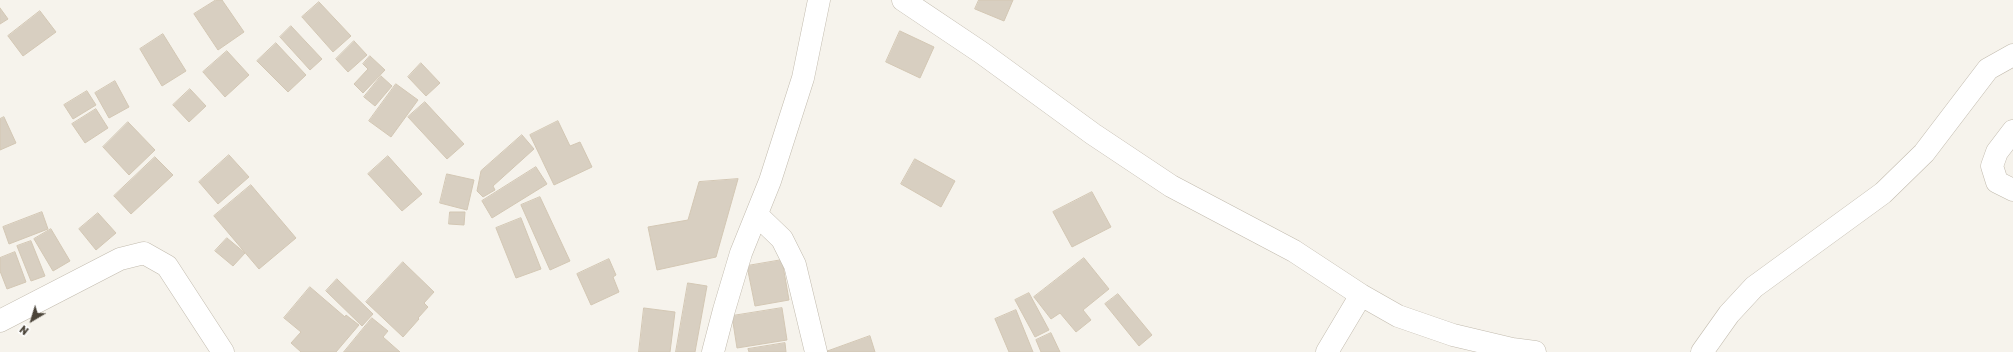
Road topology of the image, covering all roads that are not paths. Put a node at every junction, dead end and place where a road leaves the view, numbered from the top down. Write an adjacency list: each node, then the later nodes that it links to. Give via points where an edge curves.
1 (819, 0): 6 (street, via 803,78)
2 (903, 0): 7 (street, via 1171,186 1294,251)
3 (2013, 55): 14 (street, via 1988,69 1924,152 1883,193 1754,287 1729,314)
4 (2013, 131): 5 (street, via 1997,152 1992,166 1997,182)
5 (2013, 190)
6 (757, 216): 10 (street, via 741,253); 11 (street, via 782,239 795,265)
7 (1361, 295): 12 (street); 13 (street, via 1398,316 1452,335)
8 (0, 321): 9 (street, via 120,259 144,253 167,266)
9 (223, 352)
10 (713, 352)
11 (816, 352)
12 (1327, 352)
13 (1536, 352)
14 (1702, 352)

